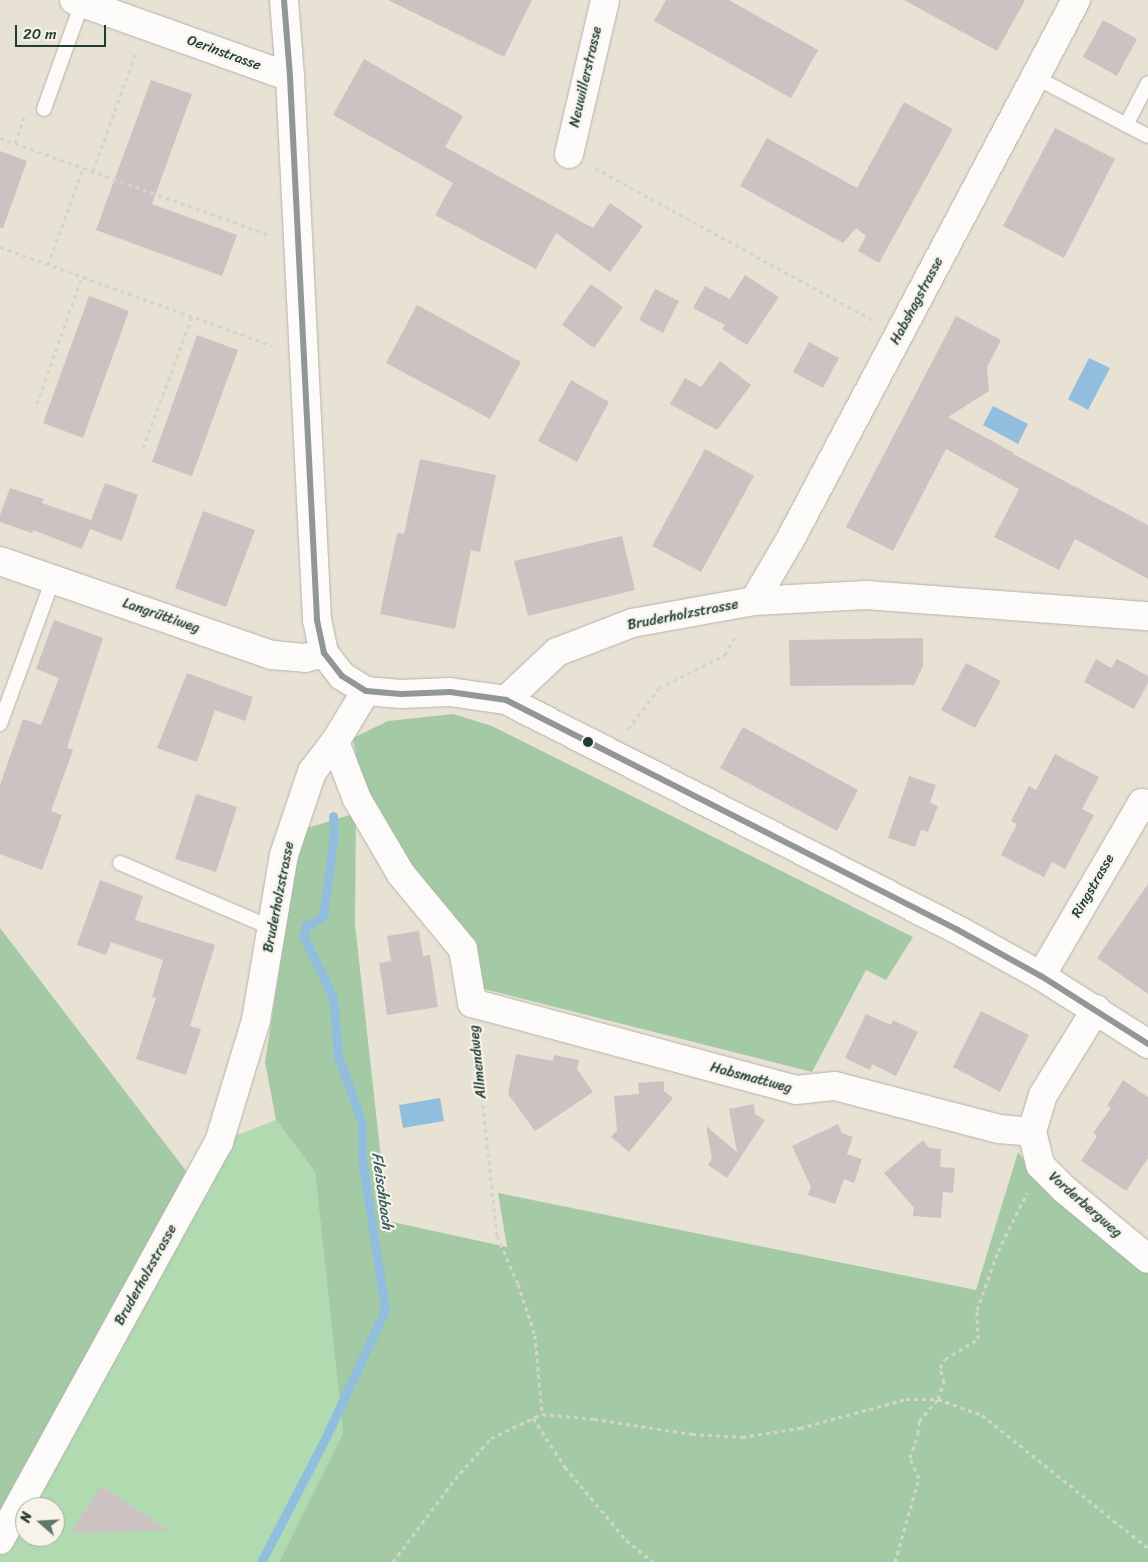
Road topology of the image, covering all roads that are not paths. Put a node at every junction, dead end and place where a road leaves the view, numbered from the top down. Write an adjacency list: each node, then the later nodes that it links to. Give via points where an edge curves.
1 (284, 0): 5 (street)
2 (605, 0): 11 (street, Neuwillerstrasse)
3 (1076, 0): 6 (street, Habshagstrasse)
4 (78, 1): 5 (street, Oerinstrasse); 8 (lane)
5 (290, 77): 16 (street, via 318,620)
6 (1035, 77): 9 (lane); 14 (street, Habshagstrasse, via 790,540)
7 (1148, 83): 9 (lane)
8 (44, 109)
9 (1126, 125): 10 (lane)
10 (1148, 136)
11 (569, 154)
12 (0, 561): 13 (street, Langrüttiweg)
13 (53, 579): 16 (street, Langrüttiweg, via 272,655 305,658); 19 (lane)
14 (754, 601): 15 (street, Bruderholzstrasse, via 866,594); 18 (street, Bruderholzstrasse, via 632,623 557,652)
15 (1148, 616)
16 (324, 654): 17 (street, via 342,676)
17 (366, 691): 18 (street, via 401,694 450,692); 20 (street, Bruderholzstrasse)
18 (506, 700): 24 (street, via 958,930)
19 (0, 724)
20 (336, 742): 23 (street, Bruderholzstrasse, via 312,772 284,856); 27 (street, Habsmattweg, via 357,799 401,874 463,949 472,1003 796,1090 835,1086 999,1129)
21 (1148, 808): 24 (street, Ringstrasse, via 1142,803)
22 (120, 863): 23 (lane)
23 (272, 928): 29 (street, Bruderholzstrasse, via 256,1020 219,1142)
24 (1041, 976): 25 (street)
25 (1096, 1009): 26 (street); 27 (street, via 1043,1095)
26 (1148, 1044)
27 (1032, 1132): 28 (street, Vorderbergweg, via 1040,1165)
28 (1148, 1259)
29 (0, 1540)

